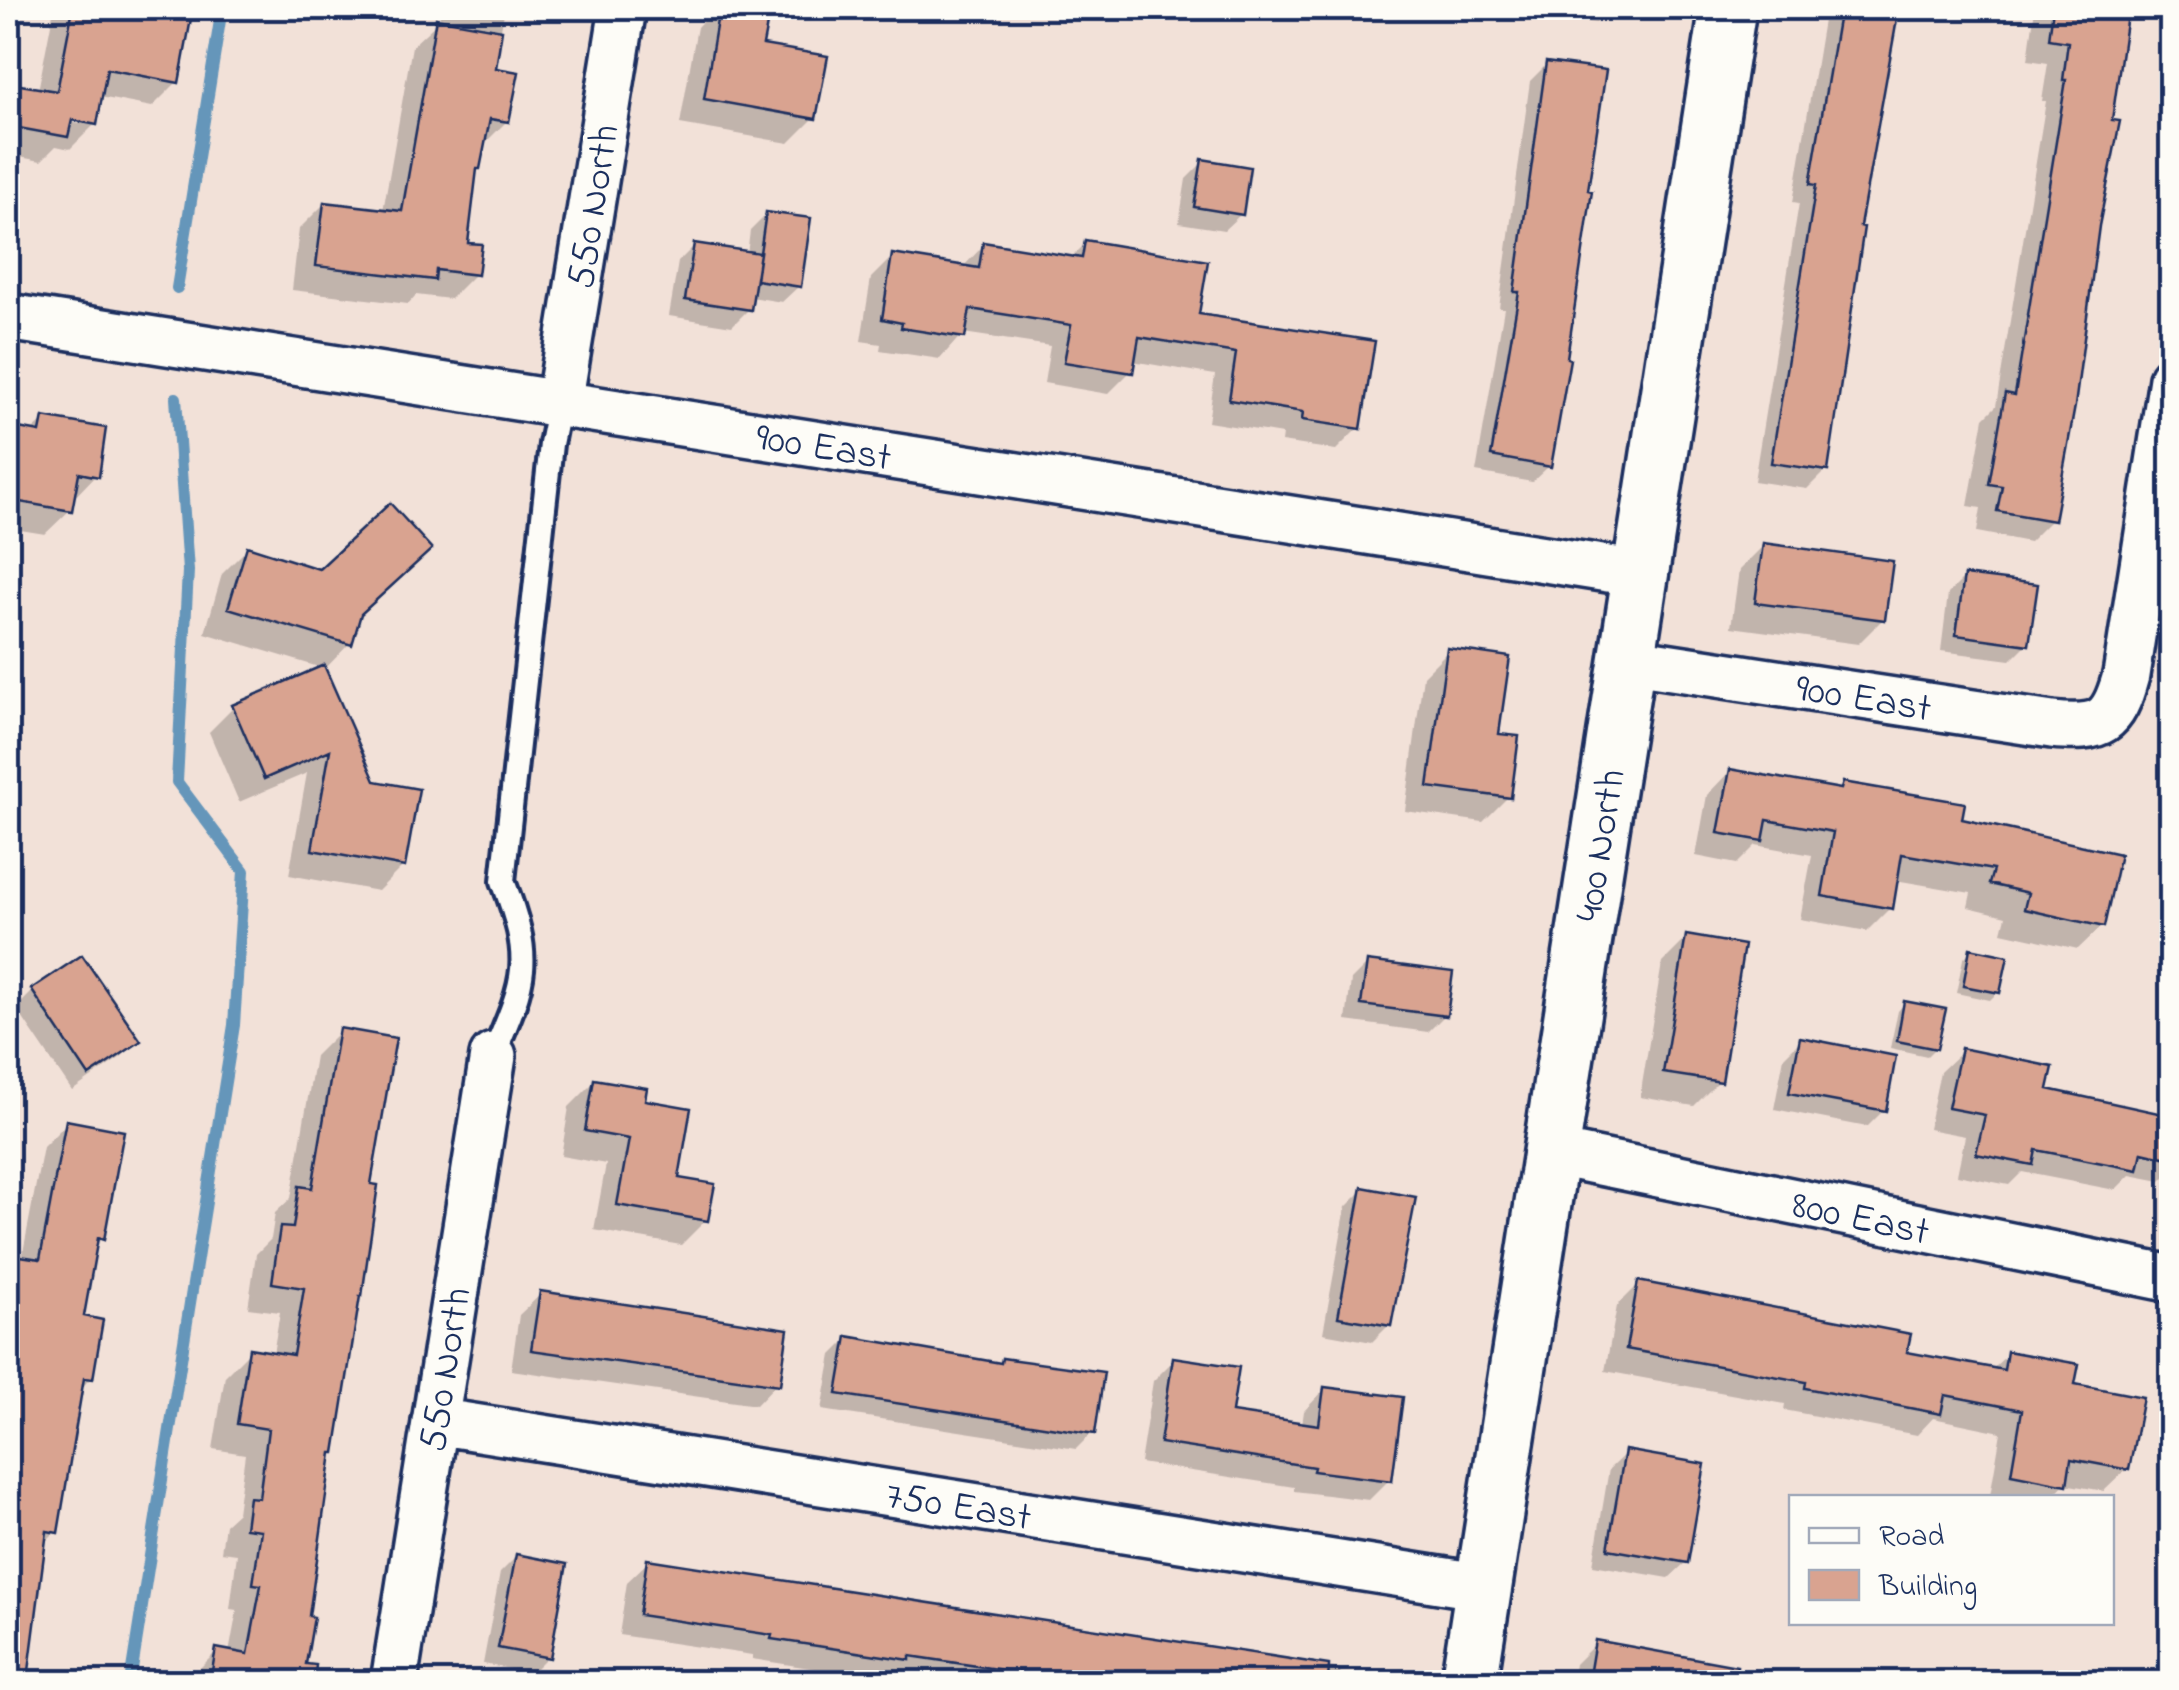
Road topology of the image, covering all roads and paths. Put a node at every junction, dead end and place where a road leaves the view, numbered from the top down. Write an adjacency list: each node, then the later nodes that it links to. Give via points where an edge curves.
1 (624, 8): 5 (street, 550 North)
2 (1728, 8): 6 (main road, 400 North)
3 (8, 317): 5 (street, 900 East)
4 (2172, 378): 7 (street, 900 East, via 2126,675 2102,723 2052,725)
5 (559, 404): 6 (street, 900 East); 8 (lane, via 503,880 520,926 524,976)
6 (1640, 574): 7 (main road, 400 North)
7 (1626, 660): 9 (main road, 400 North)
8 (494, 1056): 11 (street, 550 North)
9 (1551, 1152): 10 (street, 800 East); 12 (main road, 400 North)
10 (2172, 1279)
11 (435, 1421): 12 (street, 750 East); 13 (street, 550 North)
12 (1484, 1587): 14 (main road, 400 North)
13 (394, 1682)
14 (1469, 1682)

